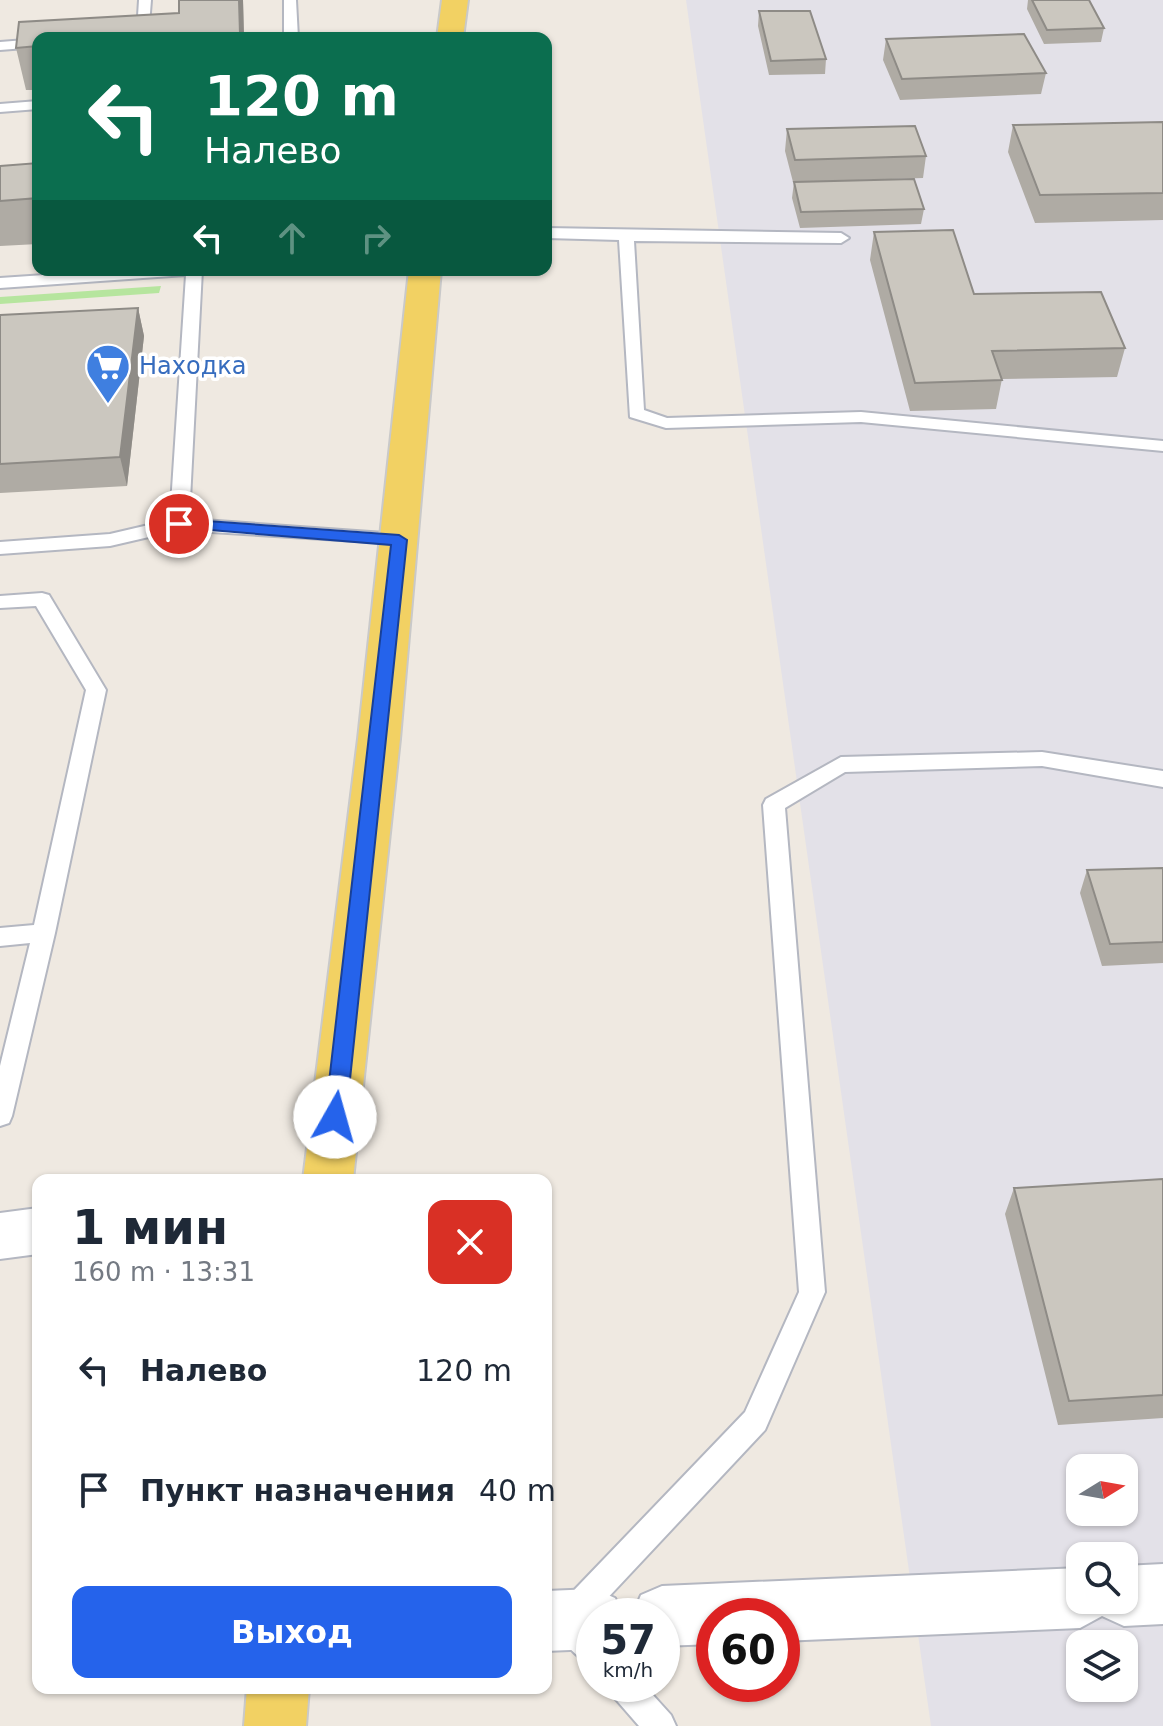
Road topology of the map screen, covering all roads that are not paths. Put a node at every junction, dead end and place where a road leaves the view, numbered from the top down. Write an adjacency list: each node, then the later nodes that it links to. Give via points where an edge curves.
1 (145, 0): 4 (lane)
2 (290, 0): 5 (lane)
3 (455, 0): 6 (main road)
4 (143, 32)
5 (291, 32)
6 (451, 32)
7 (32, 43): 8 (lane)
8 (0, 46)
9 (32, 105): 10 (lane)
10 (0, 108)
11 (552, 233): 12 (lane)
12 (626, 236): 13 (lane); 18 (lane, via 636,413 666,423 861,417)
13 (841, 238)
14 (101, 276): 17 (lane)
15 (194, 276): 19 (lane)
16 (424, 276): 20 (main road)
17 (0, 283)
18 (1163, 446)
19 (179, 524): 20 (lane); 21 (lane, via 110,540)
20 (399, 540): 27 (main road)
21 (0, 548)
22 (0, 602): 24 (lane, via 42,599 96,690)
23 (1163, 779): 34 (lane, via 1042,759 841,765 774,805 812,1292 755,1421)
24 (44, 933): 25 (lane); 26 (lane)
25 (0, 937)
26 (0, 1116)
27 (329, 1174)
28 (32, 1232): 29 (street)
29 (0, 1236)
30 (1163, 1594): 31 (street)
31 (1138, 1595)
32 (1066, 1599): 33 (street)
33 (680, 1615)
34 (575, 1628)
35 (278, 1694): 37 (main road)
36 (639, 1702): 38 (lane)
37 (275, 1726)
38 (660, 1726)

